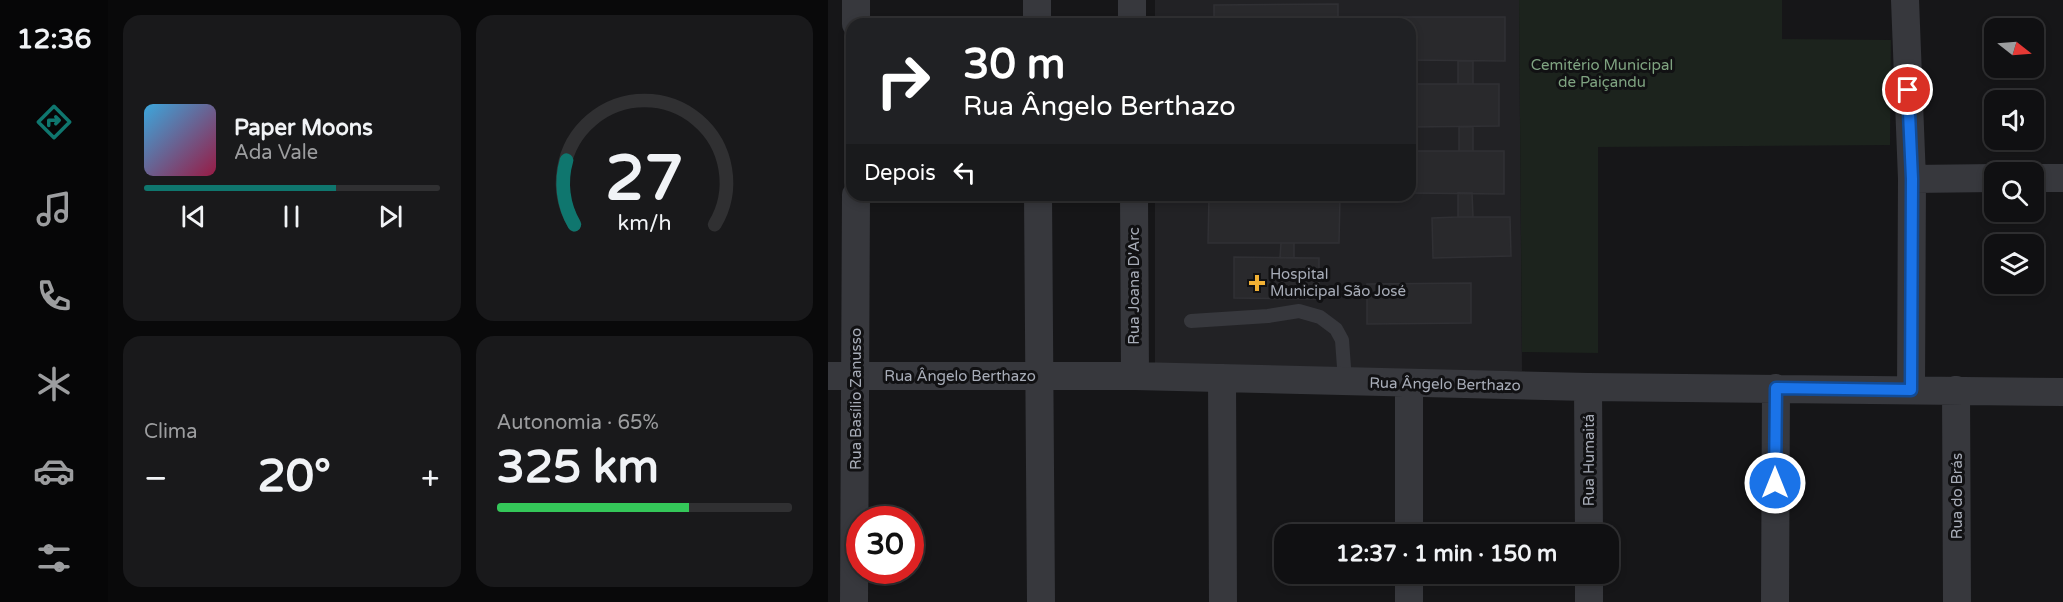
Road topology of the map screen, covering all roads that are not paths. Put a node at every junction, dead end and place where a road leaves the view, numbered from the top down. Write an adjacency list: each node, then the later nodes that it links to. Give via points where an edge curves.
1 (856, 0): 5 (street)
2 (1037, 0): 6 (street)
3 (1132, 0): 7 (street)
4 (1905, 0): 11 (street)
5 (856, 18)
6 (1037, 18)
7 (1132, 18)
8 (1984, 178): 11 (street)
9 (2044, 178): 10 (street)
10 (2063, 178)
11 (1912, 179): 25 (street)
12 (856, 201): 17 (street, Rua Basílio Zanusso)
13 (1038, 201): 18 (street)
14 (1134, 201): 19 (street, Rua Joana D'Arc)
15 (1191, 321): 21 (lane, via 1299,311 1320,317 1336,329 1342,340)
16 (828, 376): 17 (street, Rua Ângelo Berthazo)
17 (856, 376): 18 (street, Rua Ângelo Berthazo); 32 (street, Rua Basílio Zanusso)
18 (1039, 376): 19 (street, Rua Ângelo Berthazo); 33 (street)
19 (1135, 376): 20 (street, Rua Ângelo Berthazo)
20 (1222, 378): 21 (street, Rua Ângelo Berthazo); 34 (street)
21 (1345, 381): 22 (street, Rua Ângelo Berthazo)
22 (1409, 383): 23 (street, Rua Ângelo Berthazo); 28 (street)
23 (1588, 387): 24 (street, Rua Ângelo Berthazo); 29 (street, Rua Humaitá)
24 (1776, 388): 25 (street, Rua Ângelo Berthazo); 37 (street)
25 (1911, 390): 26 (street, Rua Ângelo Berthazo)
26 (1956, 390): 27 (street, Rua Ângelo Berthazo); 38 (street, Rua do Brás)
27 (2063, 392)
28 (1409, 524)
29 (1589, 524)
30 (1409, 584): 35 (street)
31 (1589, 584): 36 (street)
32 (854, 602)
33 (1041, 602)
34 (1223, 602)
35 (1409, 602)
36 (1589, 602)
37 (1775, 602)
38 (1957, 602)

